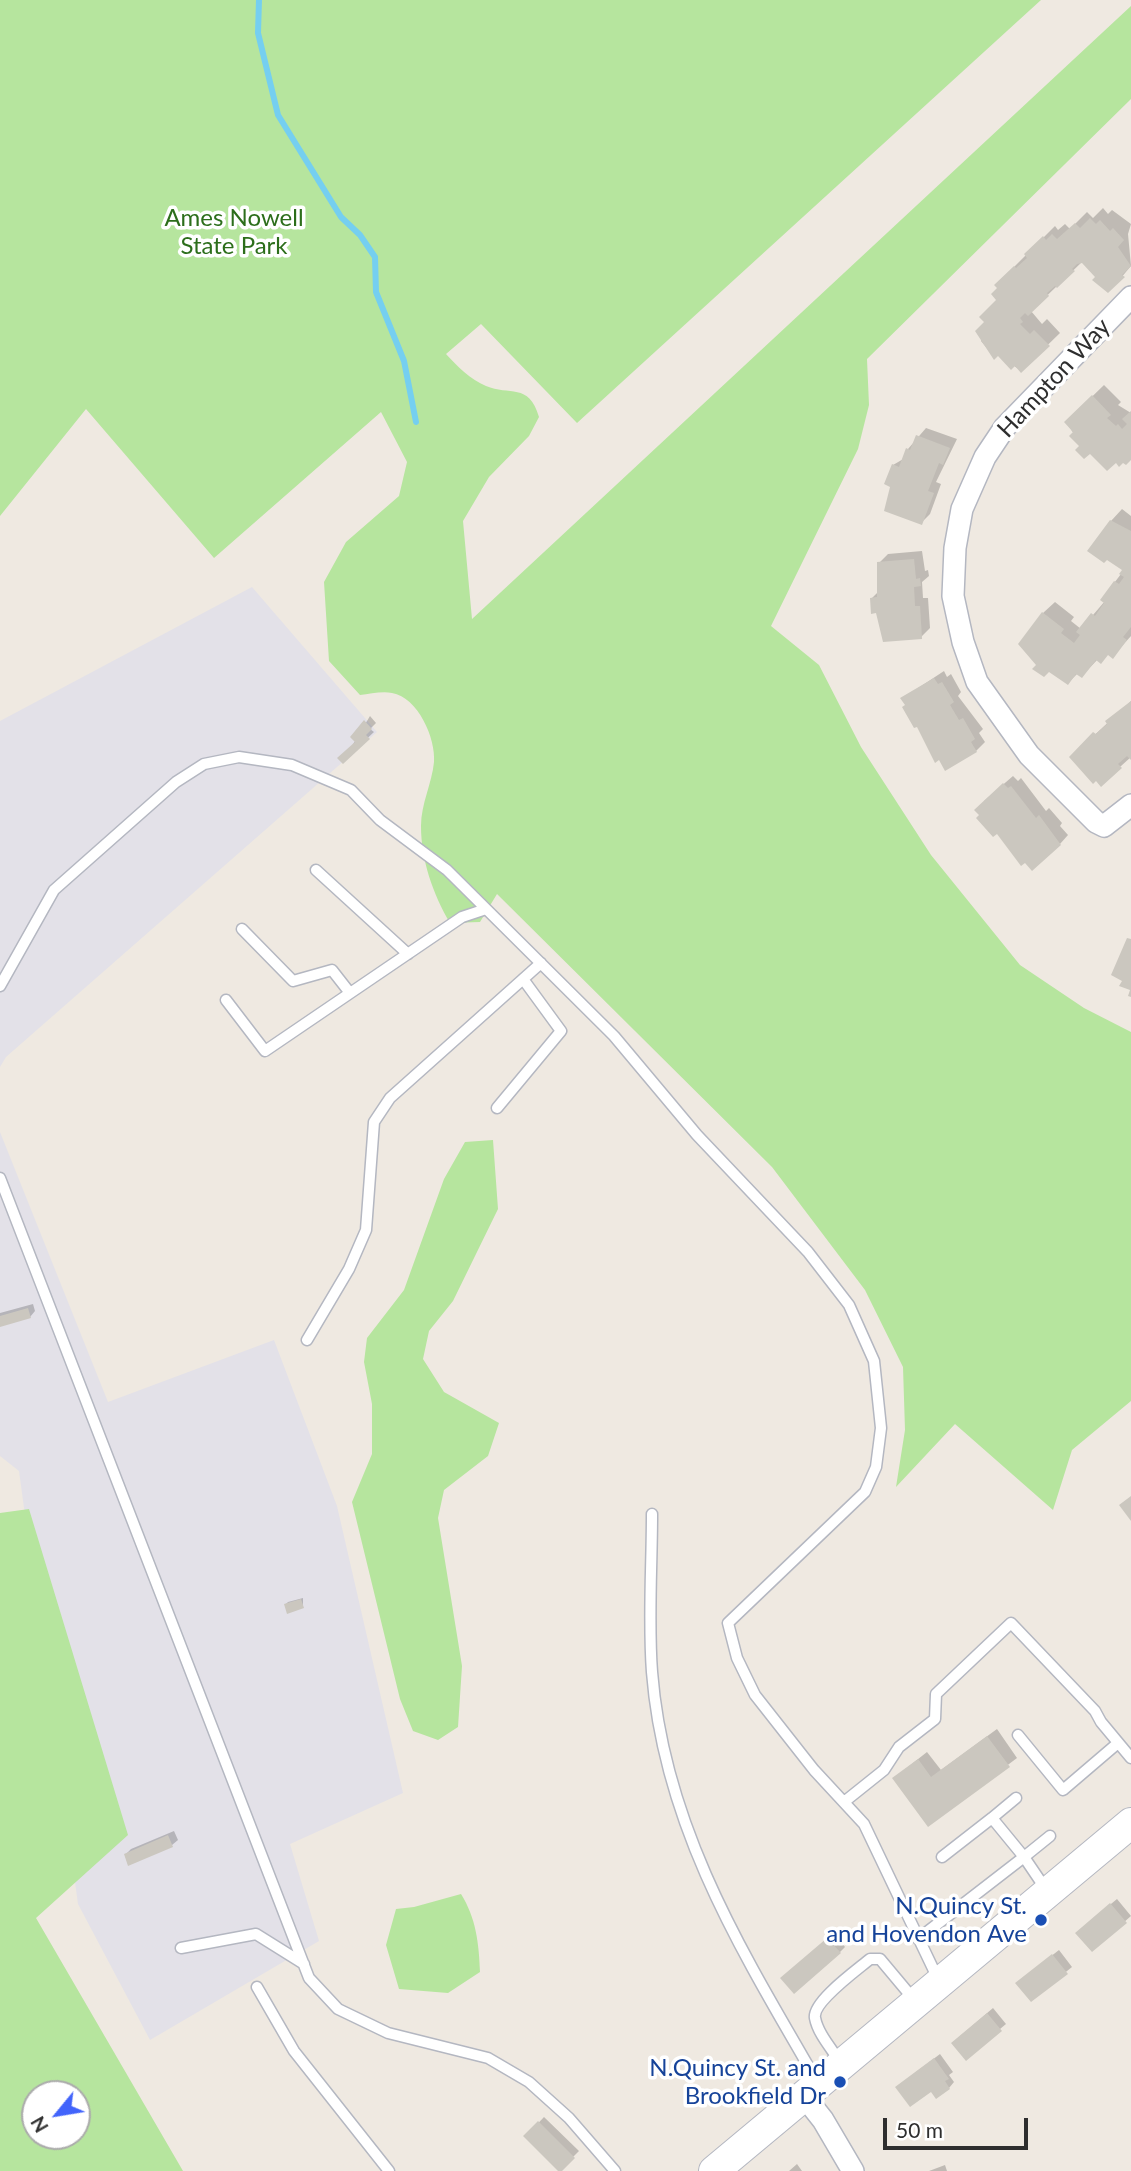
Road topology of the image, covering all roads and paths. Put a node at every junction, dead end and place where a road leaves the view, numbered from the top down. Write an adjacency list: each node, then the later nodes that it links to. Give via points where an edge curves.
1 (1131, 297): 2 (street, Hampton Way, via 998,437 985,457 962,509 953,596 977,682 1029,755 1104,826)
2 (1131, 805)
3 (316, 870): 6 (lane)
4 (486, 909): 6 (lane, via 462,917); 7 (lane); 9 (lane, via 351,790 292,765 239,757 204,764 176,782 54,890)
5 (242, 929): 10 (lane, via 293,981 332,970)
6 (408, 954): 10 (lane)
7 (541, 963): 8 (lane); 20 (lane, via 614,1037 696,1135 807,1252 849,1305 874,1361 881,1428 876,1467 865,1492 728,1623 737,1658 755,1695)
8 (523, 979): 12 (lane, via 561,1031); 14 (lane, via 390,1098 374,1122 366,1230)
9 (0, 986)
10 (350, 993): 11 (lane, via 265,1051)
11 (226, 1000)
12 (497, 1108)
13 (0, 1178): 29 (lane)
14 (307, 1340)
15 (652, 1514): 34 (lane, via 652,1672 666,1760 698,1862)
16 (1018, 1735): 17 (lane, via 1063,1790)
17 (1118, 1743): 18 (lane); 20 (lane, via 1095,1711 1011,1623 936,1694 934,1719 899,1747 884,1770)
18 (1131, 1758)
19 (1016, 1798): 21 (lane)
20 (844, 1802): 27 (lane, via 864,1824)
21 (992, 1818): 24 (lane); 25 (lane)
22 (1131, 1823): 26 (main road)
23 (1051, 1836): 25 (lane)
24 (942, 1857)
25 (1024, 1857): 26 (lane); 27 (lane)
26 (1048, 1892): 30 (main road)
27 (918, 1939): 30 (lane)
28 (181, 1948): 29 (lane, via 256,1934)
29 (304, 1964): 36 (lane, via 309,1978 338,2009 388,2033 488,2057 529,2082)
30 (939, 1983): 32 (main road)
31 (257, 1987): 35 (lane, via 294,2051)
32 (916, 2003): 33 (main road); 33 (lane, via 880,1959 870,1959 818,2004 814,2016)
33 (842, 2064): 34 (main road)
34 (811, 2090): 37 (main road); 38 (street)
35 (389, 2171)
36 (615, 2171)
37 (714, 2171)
38 (853, 2171)

